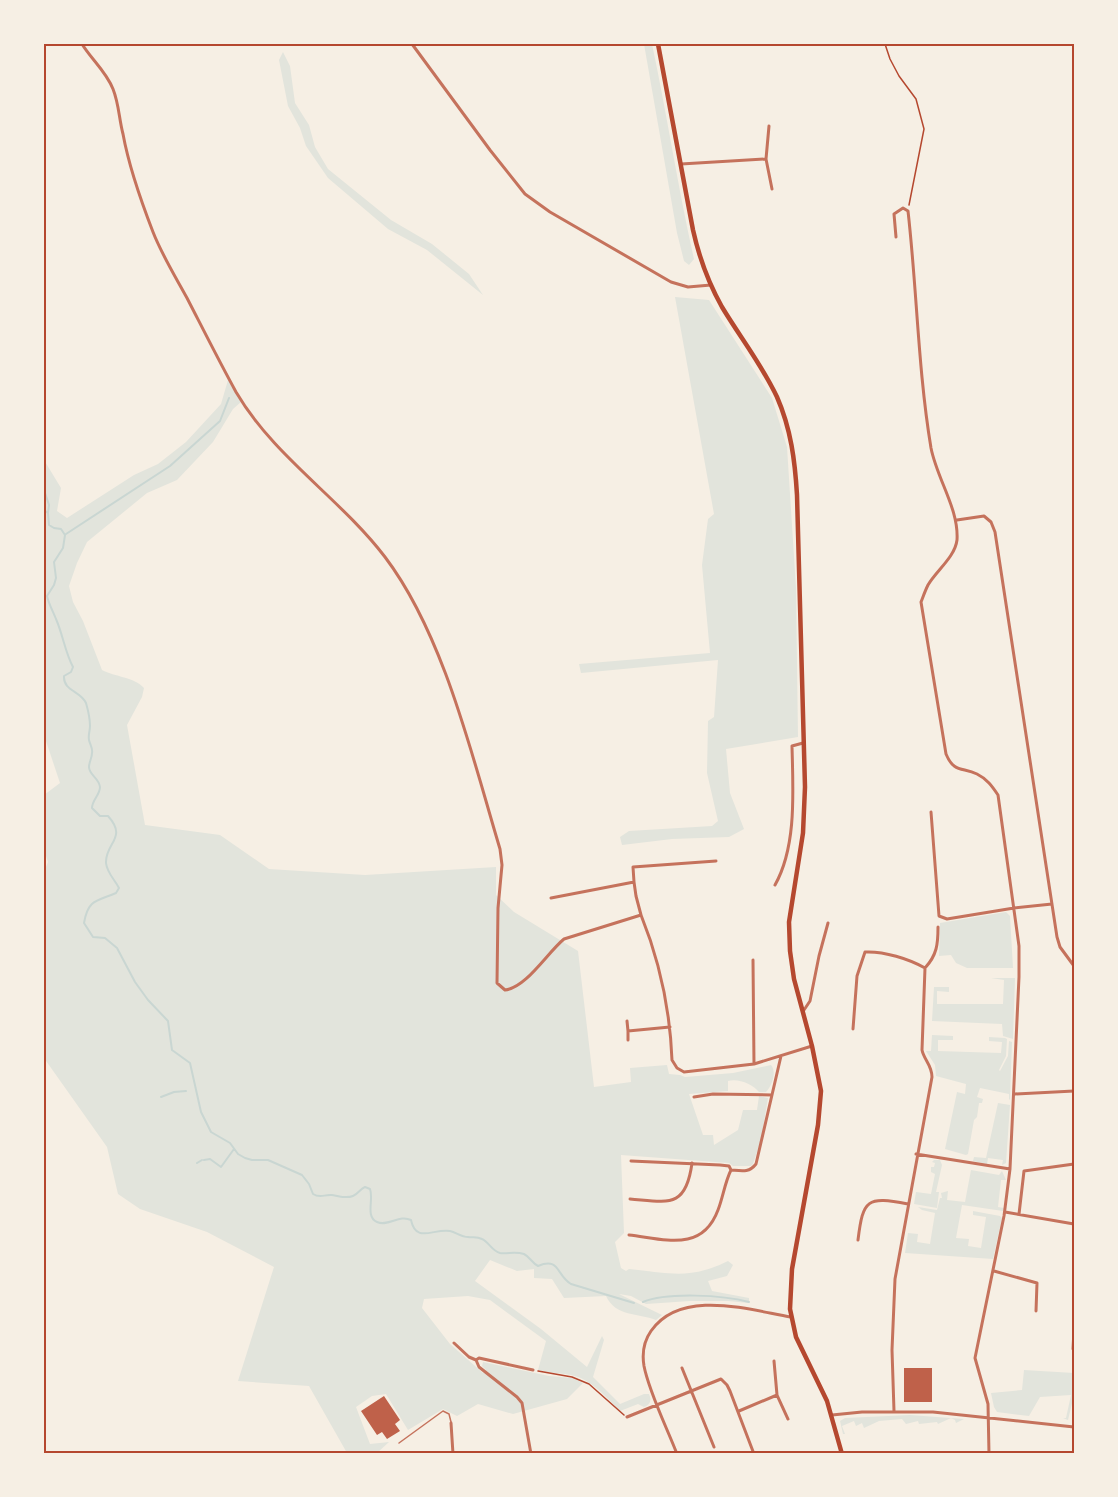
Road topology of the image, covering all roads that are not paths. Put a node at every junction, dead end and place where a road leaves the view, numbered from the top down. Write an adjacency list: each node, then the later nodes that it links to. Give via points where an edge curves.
1 (81, 44): 19 (street, via 114,91 125,144 153,233 236,392 278,448 384,556 414,603 429,636 452,694 500,849 497,983 505,990 511,989 564,939)
2 (412, 44): 9 (street, via 490,150 532,199 671,282 688,287)
3 (658, 44): 6 (main road)
4 (769, 126): 5 (street)
5 (766, 159): 6 (street); 7 (street)
6 (681, 164): 9 (main road, via 696,246)
7 (772, 189)
8 (896, 237): 10 (street, via 894,214 903,208 908,211 923,397 932,452)
9 (711, 285): 11 (main road, via 776,395 793,450)
10 (957, 520): 17 (street, via 984,516 995,532); 18 (street, via 957,542 927,586 921,603 946,754 950,764 976,773 998,795)
11 (804, 743): 15 (street, via 792,746 788,852); 25 (main road, via 805,810 789,922 794,979)
12 (931, 812): 18 (street, via 939,916 946,919)
13 (716, 861): 14 (street, via 633,867)
14 (634, 882): 16 (street); 19 (street)
15 (775, 885)
16 (551, 898)
17 (1052, 904): 18 (street); 23 (street, via 1060,947)
18 (1014, 908): 35 (street, via 1020,977)
19 (641, 915): 27 (street, via 663,980)
20 (828, 923): 25 (street, via 810,1000)
21 (938, 927): 24 (street, via 934,959)
22 (753, 960): 33 (street)
23 (1074, 966)
24 (925, 968): 28 (street, via 874,951 865,952 857,976); 38 (street, via 921,1050 932,1077)
25 (803, 1012): 31 (main road)
26 (627, 1021): 29 (street)
27 (670, 1027): 29 (street); 33 (street, via 672,1059 684,1072)
28 (853, 1029)
29 (628, 1031): 30 (street)
30 (628, 1040)
31 (812, 1046): 32 (street); 53 (main road, via 821,1091 792,1269)
32 (781, 1056): 33 (street); 36 (street)
33 (754, 1065)
34 (1074, 1091): 35 (street)
35 (1015, 1094): 42 (street)
36 (772, 1095): 37 (street); 43 (street, via 756,1164 747,1171)
37 (694, 1097)
38 (916, 1154): 42 (street); 45 (street)
39 (631, 1161): 40 (street)
40 (692, 1163): 43 (street); 44 (street, via 688,1186 681,1196 662,1201)
41 (1074, 1164): 47 (street, via 1024,1171)
42 (1010, 1169): 46 (street)
43 (731, 1170): 49 (street, via 714,1221 704,1232 682,1241)
44 (630, 1199)
45 (908, 1204): 50 (street, via 880,1198 870,1203 861,1215); 65 (street, via 895,1279)
46 (1005, 1212): 47 (street); 51 (street)
47 (1019, 1214): 48 (street)
48 (1074, 1224)
49 (629, 1236)
50 (858, 1240)
51 (993, 1271): 52 (street, via 1037,1283); 68 (street, via 975,1358 988,1401)
52 (1036, 1311)
53 (791, 1317): 63 (street, via 713,1306 682,1309 666,1316 649,1334 644,1353 644,1366); 66 (main road, via 804,1357)
54 (1074, 1329): 56 (street)
55 (454, 1343): 57 (street)
56 (1073, 1349)
57 (476, 1360): 60 (street); 75 (street, via 478,1367 518,1397)
58 (774, 1361): 62 (street)
59 (682, 1368): 61 (street)
60 (532, 1370)
61 (691, 1391): 63 (street); 64 (street, via 721,1379 728,1385); 73 (street)
62 (777, 1395): 64 (street); 69 (street)
63 (658, 1404): 67 (street); 76 (street)
64 (739, 1411): 77 (street)
65 (894, 1411): 66 (street); 68 (street)
66 (832, 1415): 78 (main road)
67 (627, 1417)
68 (988, 1417): 71 (street); 79 (street)
69 (788, 1419)
70 (451, 1423): 72 (lane, via 450,1414 443,1411); 74 (street)
71 (1074, 1427)
72 (399, 1443)
73 (714, 1447)
74 (453, 1454)
75 (531, 1454)
76 (677, 1454)
77 (754, 1454)
78 (842, 1454)
79 (989, 1454)

